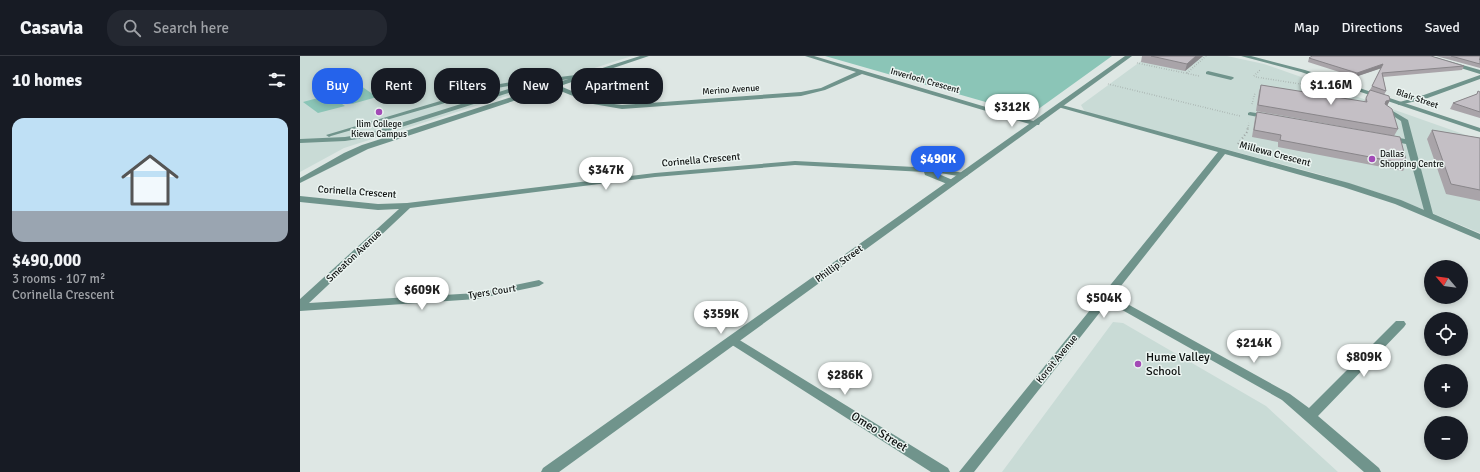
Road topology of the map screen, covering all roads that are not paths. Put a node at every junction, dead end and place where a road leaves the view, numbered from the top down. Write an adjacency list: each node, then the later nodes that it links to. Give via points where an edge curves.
1 (646, 56): 7 (street)
2 (808, 56): 9 (street, Inverloch Crescent)
3 (1129, 56): 21 (street, Phillip Street)
4 (1244, 56): 8 (street, Blair Street)
5 (1259, 56): 8 (street, Blair Street)
6 (1425, 56): 10 (street)
7 (608, 68)
8 (1303, 70): 20 (street, Blair Street)
9 (861, 72): 16 (street, Merino Avenue, via 823,89 801,94 622,106 595,104); 26 (street, Inverloch Crescent)
10 (1480, 72)
11 (1208, 73): 13 (lane)
12 (1480, 77): 18 (street)
13 (1231, 78)
14 (508, 84): 30 (lane, via 359,128)
15 (508, 86): 29 (lane)
16 (563, 90)
17 (508, 92): 29 (lane, via 377,133)
18 (1424, 98): 20 (street); 22 (street)
19 (508, 101): 35 (street, via 361,149)
20 (1399, 103): 22 (street, Blair Street)
21 (1060, 106): 26 (street, Phillip Street); 32 (street, Millewa Crescent)
22 (1410, 107): 27 (street, Blair Street)
23 (1386, 109): 31 (street, via 1404,120)
24 (1250, 114): 25 (street)
25 (1273, 118)
26 (1036, 123): 34 (street, Phillip Street)
27 (1480, 130)
28 (1380, 136): 31 (street)
29 (331, 140): 30 (lane)
30 (302, 141)
31 (1410, 142): 39 (street)
32 (1223, 151): 39 (street, Millewa Crescent, via 1353,187); 42 (street, Koroit Avenue)
33 (914, 170): 34 (street, Corinella Crescent, via 946,170); 36 (street, Corinella Crescent, via 938,176); 38 (street, Corinella Crescent, via 796,162 655,175)
34 (964, 175): 36 (street, Phillip Street)
35 (300, 180)
36 (952, 183): 45 (street, Phillip Street)
37 (300, 199): 38 (street, Corinella Crescent, via 378,207)
38 (407, 206): 43 (street, Smeaton Avenue)
39 (1429, 214): 40 (street, Millewa Crescent)
40 (1480, 237)
41 (539, 283): 43 (street, Tyers Court, via 477,296)
42 (1107, 297): 46 (street, via 1248,375); 49 (street, Koroit Avenue)
43 (300, 306)
44 (1400, 324): 46 (street)
45 (733, 340): 47 (street, Phillip Street); 48 (street, Omeo Street)
46 (1310, 416): 50 (street)
47 (548, 472)
48 (943, 472)
49 (966, 472)
50 (1374, 472)

